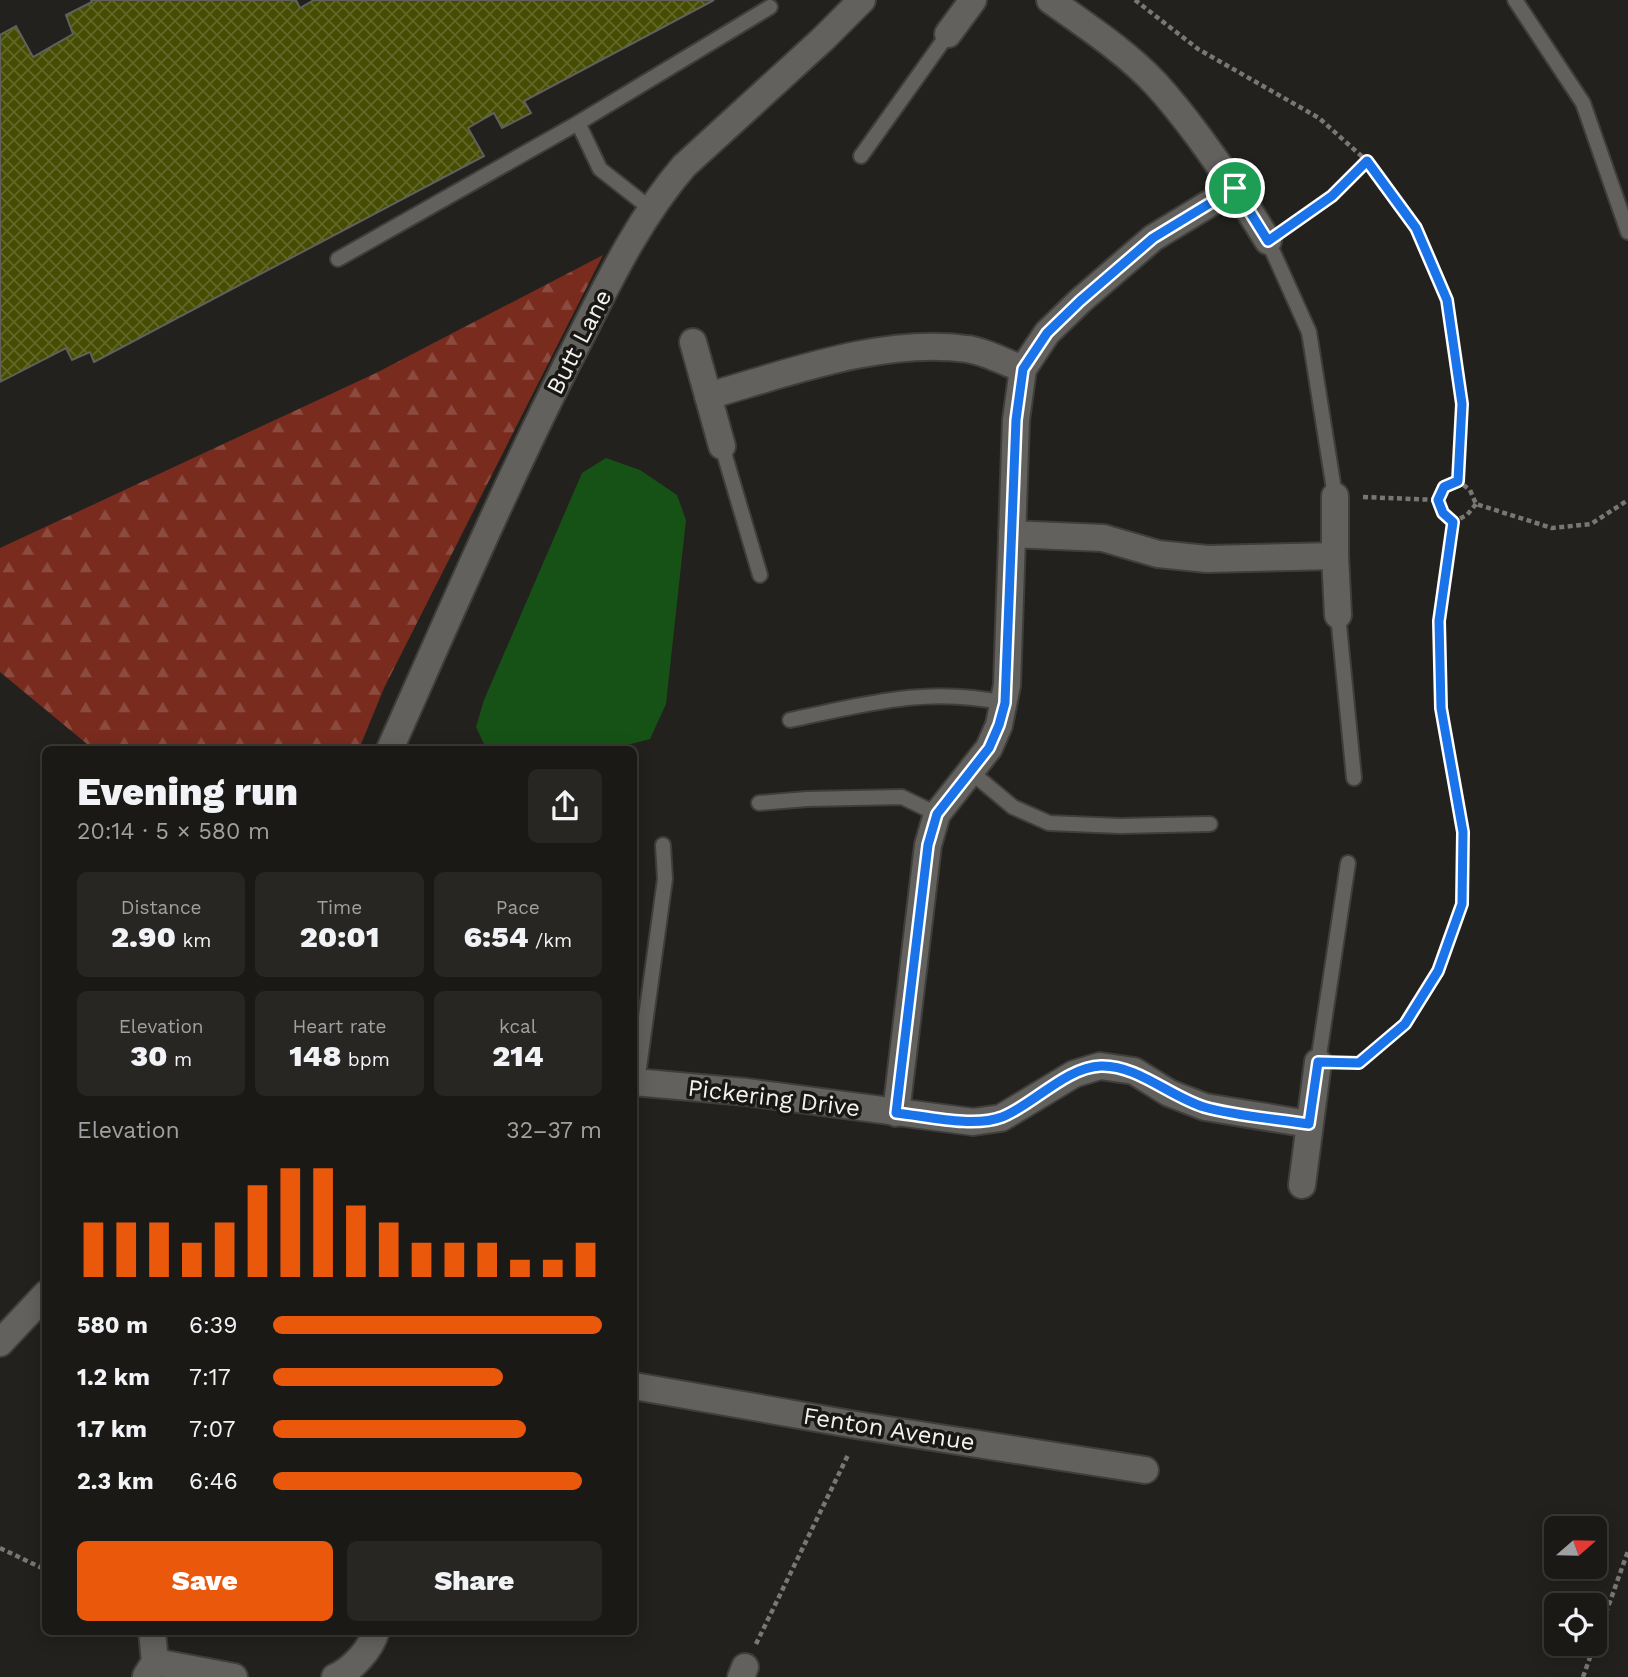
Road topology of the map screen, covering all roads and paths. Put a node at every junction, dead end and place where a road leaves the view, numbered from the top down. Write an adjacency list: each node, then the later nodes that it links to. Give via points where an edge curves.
1 (862, 0): 12 (street, Butt Lane, via 684,166)
2 (973, 0): 7 (street)
3 (1050, 0): 11 (street, via 1123,53 1155,83)
4 (1135, 0): 10 (path, via 1198,49 1319,118)
5 (1515, 0): 13 (lane, via 1583,103)
6 (770, 7): 8 (lane)
7 (948, 34): 9 (lane)
8 (578, 123): 12 (lane, via 600,169); 15 (lane)
9 (861, 156)
10 (1367, 161): 14 (path, via 1332,196); 20 (path, via 1416,228 1447,300 1462,404)
11 (1235, 188): 14 (street); 17 (street, via 1153,238 1047,333)
12 (651, 209): 32 (street, Butt Lane, via 626,248 514,470)
13 (1628, 232)
14 (1268, 241): 21 (lane, via 1309,332)
15 (338, 259)
16 (693, 342): 18 (street)
17 (1023, 369): 18 (street, via 969,349 900,347); 26 (street, via 1016,420)
18 (708, 396): 19 (street)
19 (722, 446): 28 (lane)
20 (1458, 481): 22 (path, via 1444,487); 24 (path)
21 (1335, 496): 22 (path); 27 (street)
22 (1438, 500): 25 (path)
23 (1628, 500): 24 (path, via 1591,524 1552,528)
24 (1476, 504): 25 (path)
25 (1453, 522): 40 (path, via 1439,621 1441,708 1463,832 1462,904 1438,971 1405,1024 1359,1063)
26 (1013, 534): 27 (street, via 1103,537 1158,554 1207,559); 30 (street)
27 (1335, 556): 29 (street)
28 (760, 575)
29 (1338, 615): 34 (lane)
30 (1005, 703): 31 (lane, via 954,696 894,698); 33 (street, via 989,748)
31 (790, 720)
32 (391, 746)
33 (971, 772): 36 (street); 37 (lane, via 1013,807 1049,823)
34 (1354, 778)
35 (759, 803): 36 (lane, via 902,797)
36 (937, 814): 43 (street, via 928,845)
37 (1210, 824)
38 (663, 845): 41 (lane, via 665,879)
39 (1348, 863): 40 (lane)
40 (1318, 1062): 44 (street)
41 (637, 1068)
42 (637, 1082): 43 (street, Pickering Drive)
43 (896, 1113): 44 (street, Pickering Drive, via 973,1122 1001,1118 1074,1074 1100,1066 1133,1071 1169,1093 1205,1107)
44 (1309, 1124): 45 (street)
45 (1302, 1185)
46 (42, 1298): 47 (street)
47 (0, 1343)
48 (637, 1387): 49 (street, Fenton Avenue)
49 (862, 1426): 50 (street, Fenton Avenue); 57 (path)
50 (1145, 1470)
51 (0, 1548): 53 (path)
52 (1628, 1551): 60 (path)
53 (42, 1568)
54 (152, 1635): 56 (street)
55 (375, 1635): 59 (street, via 343,1674)
56 (150, 1669): 58 (street)
57 (743, 1672)
58 (234, 1677)
59 (335, 1677)
60 (1583, 1677)

